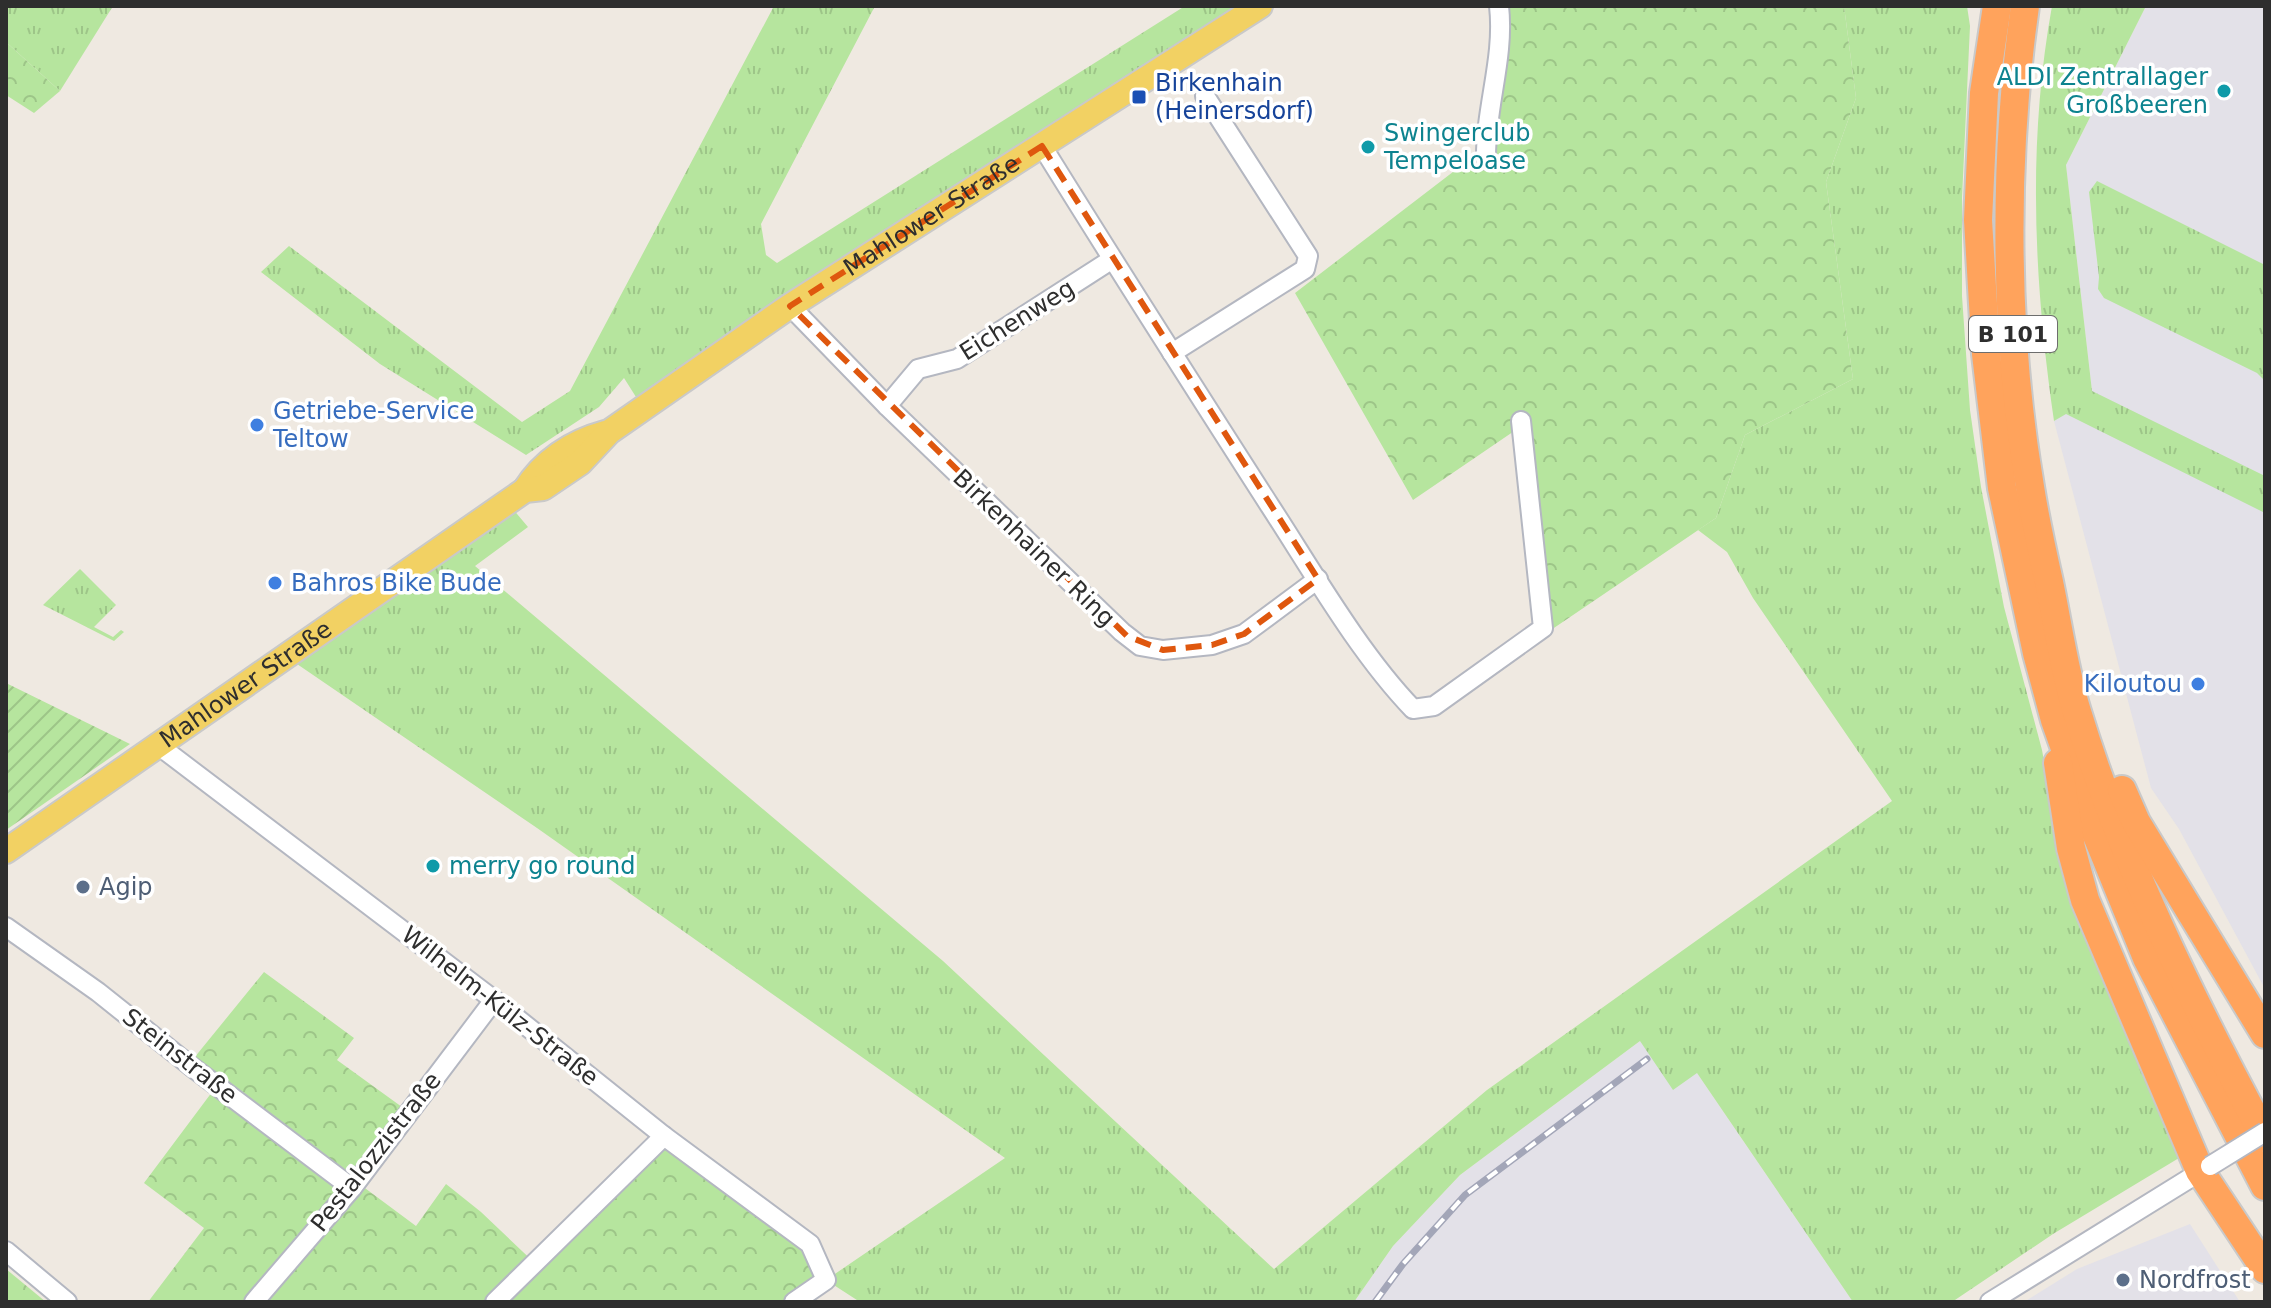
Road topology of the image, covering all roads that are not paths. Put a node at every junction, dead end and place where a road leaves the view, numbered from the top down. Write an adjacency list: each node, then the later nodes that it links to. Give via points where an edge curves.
1 (1260, 6): 8 (main road, Mahlower Straße)
2 (1499, 6): 9 (street, via 1502,32)
3 (1978, 6): 6 (highway)
4 (1997, 6): 6 (highway, B 101)
5 (2025, 6): 16 (highway, B 101, via 2010,216 2014,350 2029,487)
6 (1984, 93): 17 (highway, B 101, via 1978,220 1991,406 2002,488)
7 (1205, 96): 12 (street, via 1308,256 1305,269)
8 (1042, 146): 10 (street); 11 (main road, Mahlower Straße)
9 (1486, 160)
10 (1111, 260): 12 (street); 13 (street, Eichenweg, via 957,359 918,369)
11 (790, 306): 13 (street, Birkenhainer Ring); 18 (main road, Mahlower Straße, via 609,432 580,463 543,488 525,490)
12 (1172, 353): 15 (street)
13 (887, 406): 15 (street, Birkenhainer Ring, via 1140,646 1163,650 1212,645 1244,634)
14 (1521, 421): 15 (street, via 1543,628 1434,706 1413,709 1386,681)
15 (1318, 579)
16 (2063, 651): 22 (highway, via 2136,822); 23 (highway, B 101, via 2076,710 2111,811 2170,949)
17 (2055, 720): 25 (highway, via 2064,808 2085,900); 26 (highway, B 101, via 2147,958)
18 (158, 745): 19 (main road, Mahlower Straße); 21 (street, Wilhelm-Külz-Straße)
19 (6, 851)
20 (6, 927): 27 (street, Steinstraße)
21 (494, 1000): 24 (street, Wilhelm-Külz-Straße); 27 (street, Pestalozzistraße)
22 (2265, 1034)
23 (2265, 1134): 25 (street, bridge)
24 (664, 1136): 32 (street); 33 (street, Wilhelm-Külz-Straße, via 810,1244 826,1280)
25 (2205, 1168): 29 (highway); 34 (street)
26 (2265, 1186)
27 (352, 1188): 31 (street, Pestalozzistraße)
28 (6, 1251): 30 (street)
29 (2265, 1269)
30 (67, 1302)
31 (254, 1302)
32 (495, 1302)
33 (794, 1302)
34 (1990, 1302)

